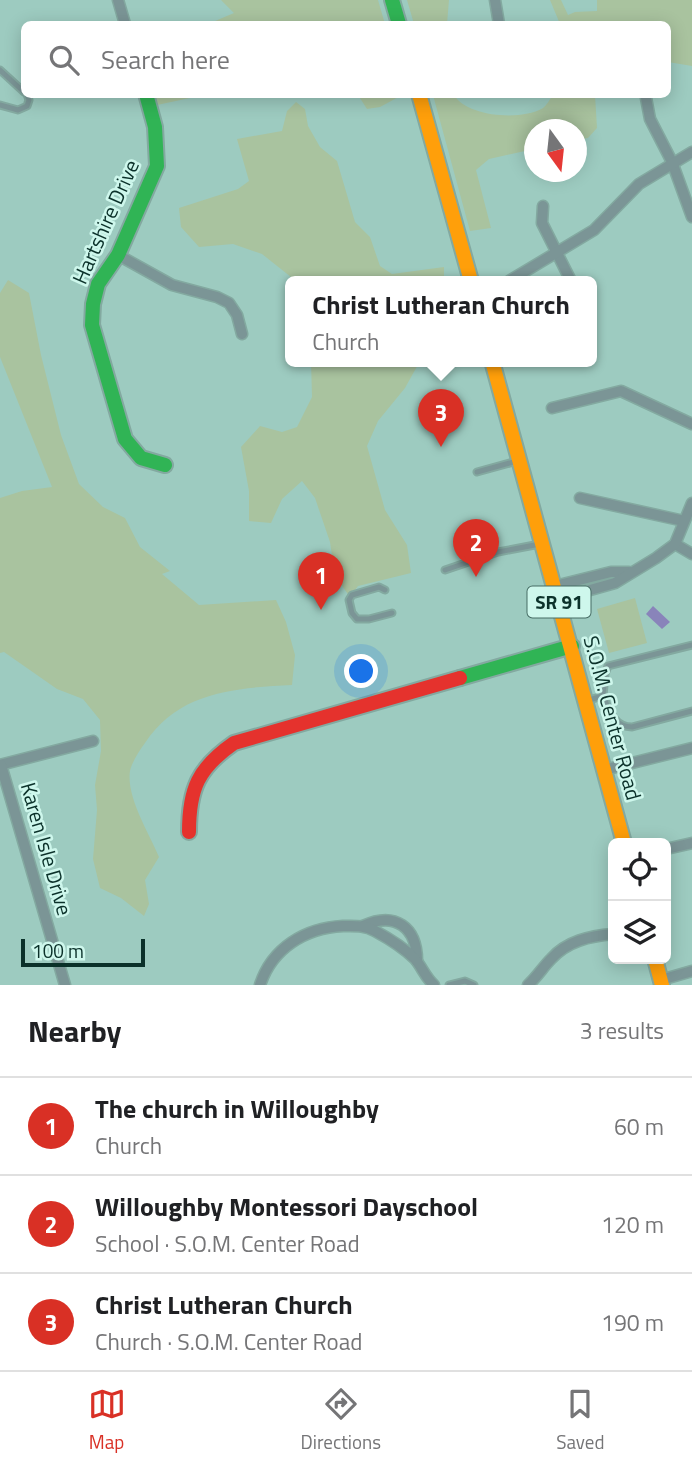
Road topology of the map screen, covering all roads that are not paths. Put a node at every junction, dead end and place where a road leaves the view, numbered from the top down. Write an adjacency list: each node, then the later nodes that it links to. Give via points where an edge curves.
1 (118, 0): 4 (street)
2 (392, 0): 5 (street)
3 (495, 0): 6 (street)
4 (124, 21)
5 (398, 21)
6 (498, 21)
7 (0, 70): 8 (lane)
8 (21, 89)
9 (28, 98): 13 (lane, via 27,106 18,110)
10 (147, 98): 19 (street, Hartshire Drive, via 155,127 157,166)
11 (420, 98): 20 (street)
12 (646, 98): 15 (street, via 650,119)
13 (0, 105)
14 (692, 152): 15 (street)
15 (672, 162): 17 (street); 18 (street, via 627,194 594,230)
16 (542, 206): 18 (street, via 542,223)
17 (692, 217)
18 (557, 251): 21 (street); 22 (street)
19 (118, 255): 23 (street, via 172,285 229,303); 28 (street, Hartshire Drive, via 98,284 92,325 125,439 135,455)
20 (470, 276)
21 (517, 276)
22 (569, 276)
23 (242, 334)
24 (494, 367): 27 (street, S.O.M. Center Road / SR 91)
25 (552, 408): 26 (street, via 621,391)
26 (692, 424)
27 (520, 461): 29 (lane); 33 (street, S.O.M. Center Road / SR 91)
28 (165, 465)
29 (477, 472)
30 (580, 498): 32 (street)
31 (692, 503): 32 (street)
32 (684, 521): 34 (street)
33 (543, 544): 36 (lane, via 498,552); 38 (street, S.O.M. Center Road / SR 91)
34 (675, 544): 35 (street); 38 (street, via 615,583)
35 (692, 554)
36 (445, 570)
37 (385, 590): 39 (lane, via 379,587 352,595 352,613 363,619)
38 (556, 593): 41 (street, S.O.M. Center Road / SR 91)
39 (392, 612)
40 (692, 645): 42 (lane, via 608,666)
41 (572, 646): 43 (street, S.O.M. Center Road / SR 91); 49 (street, via 234,743 204,766 193,787)
42 (603, 696): 43 (lane); 44 (lane, via 623,727)
43 (586, 700): 48 (street, S.O.M. Center Road / SR 91)
44 (692, 711)
45 (93, 740): 47 (street)
46 (692, 748): 48 (street)
47 (0, 765): 59 (street, Karen Isle Drive)
48 (604, 770): 50 (street, S.O.M. Center Road / SR 91)
49 (189, 832)
50 (623, 838)
51 (692, 843): 52 (street)
52 (671, 848)
53 (363, 926): 55 (street); 55 (street, via 382,920 400,923 415,942); 60 (street, via 302,935 272,961)
54 (608, 934): 64 (street, via 569,945)
55 (417, 961): 61 (street)
56 (657, 964): 58 (street)
57 (692, 971): 58 (street)
58 (662, 982)
59 (65, 985)
60 (260, 985)
61 (434, 985)
62 (449, 985): 63 (lane, via 464,981)
63 (474, 985)
64 (528, 985)

